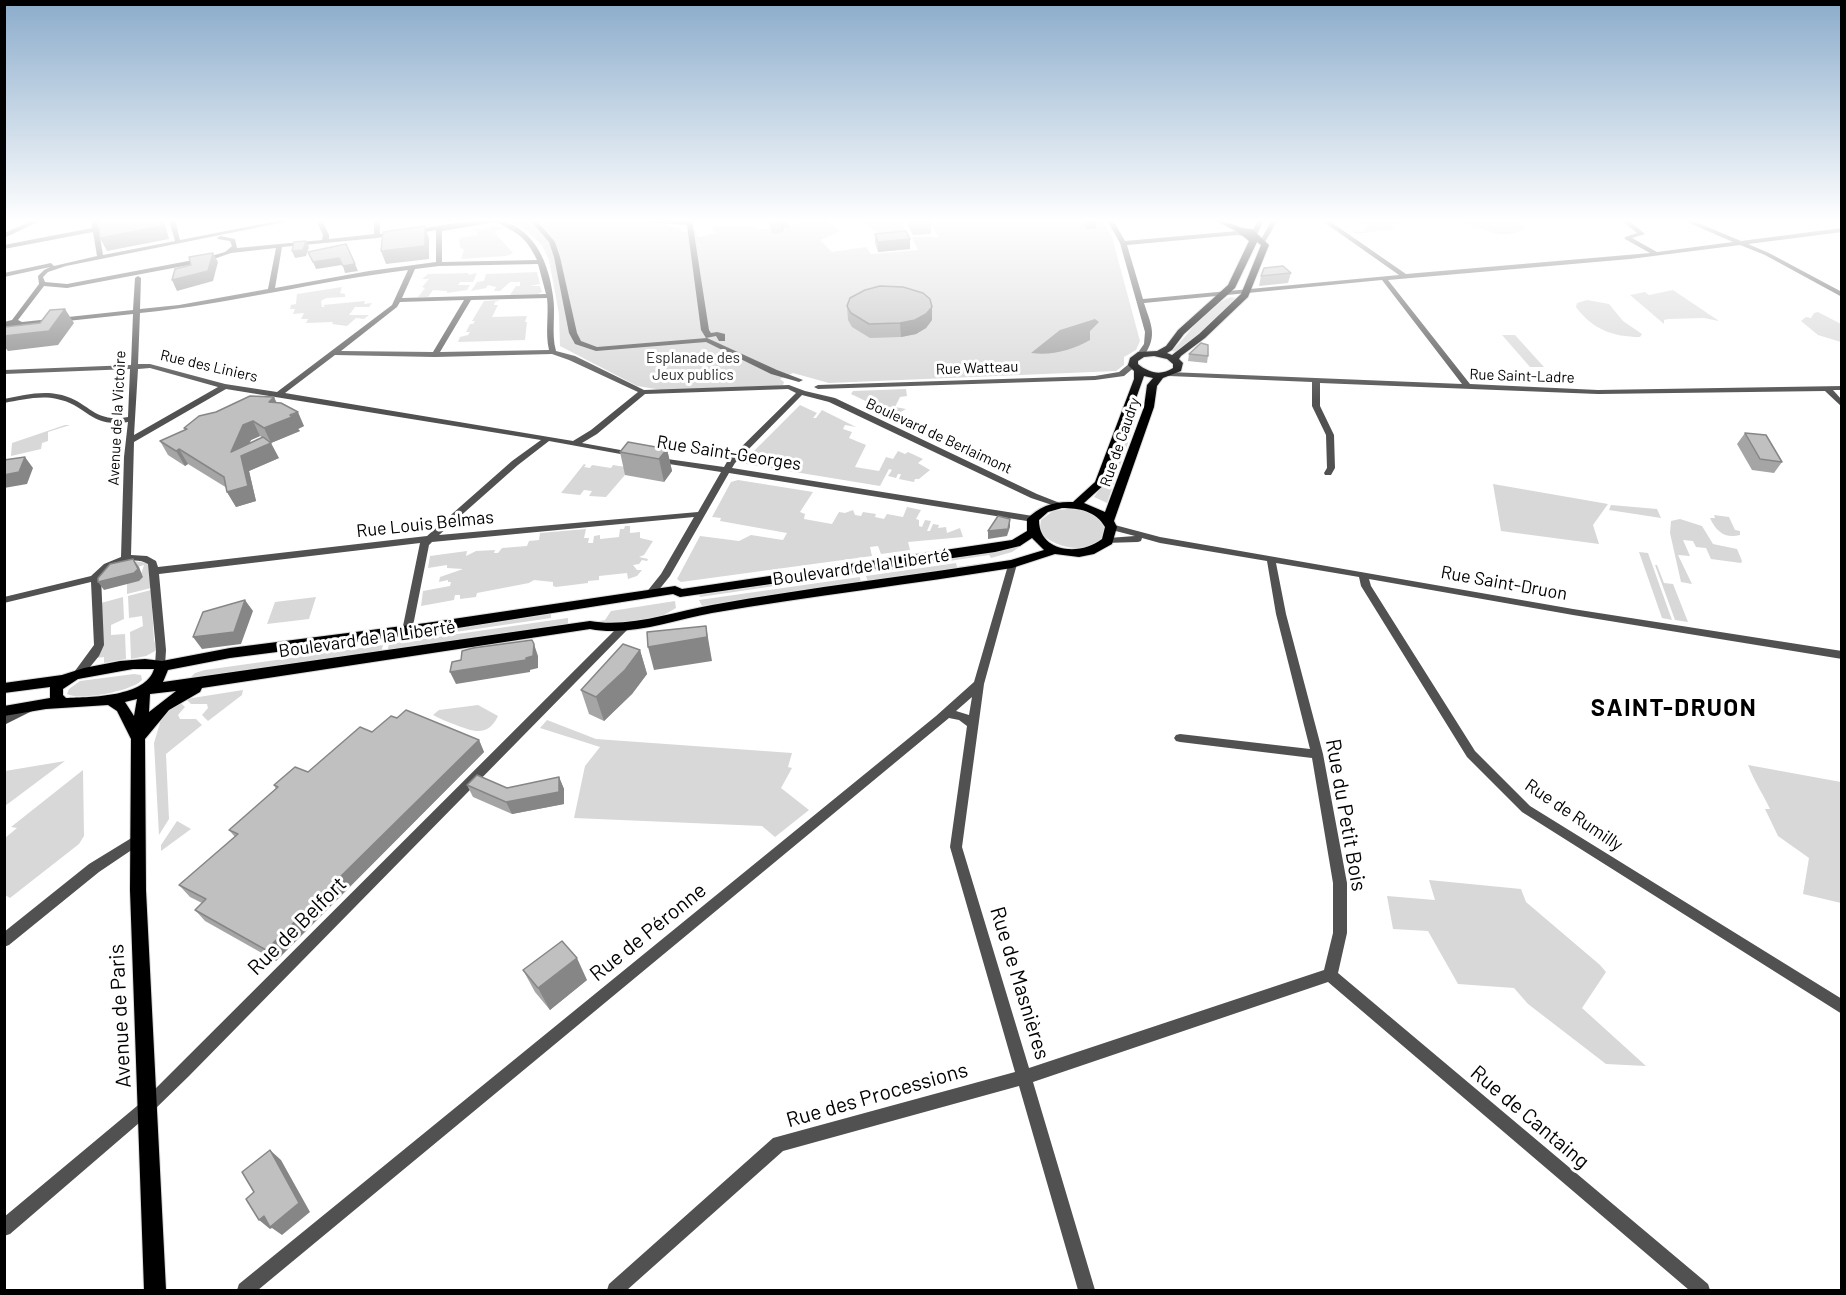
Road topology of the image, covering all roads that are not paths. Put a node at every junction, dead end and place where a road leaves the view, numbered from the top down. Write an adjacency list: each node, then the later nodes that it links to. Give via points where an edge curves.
1 (41, 280): 26 (street)
2 (42, 280): 3 (street, via 59,287)
3 (98, 280)
4 (138, 280): 25 (street, Avenue de la Victoire)
5 (273, 280): 17 (street)
6 (329, 280): 17 (street)
7 (407, 280): 23 (street)
8 (546, 280): 21 (street)
9 (561, 280): 27 (street, via 573,333 578,342 593,348)
10 (698, 280): 27 (street, via 705,326)
11 (1135, 280): 24 (street)
12 (1234, 280): 19 (main road)
13 (1252, 280): 18 (main road)
14 (1368, 280): 18 (street)
15 (1385, 280): 44 (street)
16 (1814, 280): 20 (street)
17 (271, 291): 25 (street)
18 (1248, 291): 19 (street); 33 (main road, via 1178,354)
19 (1225, 293): 24 (street); 31 (main road)
20 (1842, 295)
21 (549, 296): 22 (street); 28 (street)
22 (468, 298): 23 (street); 32 (street)
23 (399, 300): 29 (street)
24 (1141, 301): 30 (street, via 1150,335)
25 (137, 310): 26 (street); 34 (street, Avenue de la Victoire)
26 (9, 326)
27 (713, 338): 37 (street, via 728,350)
28 (553, 352): 32 (street); 48 (street)
29 (335, 353): 32 (street); 50 (street)
30 (1141, 354): 31 (main road); 35 (main road, via 1133,359)
31 (1159, 354): 33 (main road)
32 (435, 355)
33 (1176, 362): 38 (street, Rue Saint-Ladre); 39 (main road, Rue de Caudry, via 1177,370)
34 (134, 368): 36 (street, Rue des Liniers); 42 (street, Rue des Liniers, via 166,369); 54 (street, Avenue de la Victoire)
35 (1136, 368): 39 (main road); 45 (street, Rue Watteau, via 1102,378); 62 (main road, Rue de Caudry, via 1139,379 1100,483)
36 (4, 372)
37 (774, 372): 40 (street); 43 (street, Boulevard de Berlaimont)
38 (1201, 374): 39 (street, Rue Saint-Ladre); 41 (street, Rue Saint-Ladre)
39 (1165, 375): 65 (main road, Rue de Caudry, via 1152,385 1149,407)
40 (798, 380): 43 (street); 45 (street, via 810,381)
41 (1316, 380): 44 (street, Rue Saint-Ladre); 59 (street, via 1316,406 1330,435)
42 (225, 386): 50 (street, Rue des Liniers); 56 (street)
43 (789, 386): 48 (street); 49 (street, Boulevard de Berlaimont)
44 (1468, 387): 46 (street, Rue Saint-Ladre, via 1593,392)
45 (818, 388): 49 (street); 51 (street, Boulevard de Berlaimont)
46 (1828, 388): 47 (street, Rue Saint-Ladre); 53 (street)
47 (1842, 388)
48 (643, 392): 57 (street)
49 (804, 393): 51 (street, Boulevard de Berlaimont); 58 (street)
50 (278, 394): 55 (street, Rue Saint-Georges)
51 (832, 400): 60 (street, Boulevard de Berlaimont)
52 (4, 401): 54 (street, via 59,397 106,422)
53 (1842, 405)
54 (132, 419): 56 (street, Avenue de la Victoire)
55 (546, 440): 57 (street, Rue Saint-Georges); 67 (street)
56 (130, 441): 71 (street, Avenue de la Victoire)
57 (574, 444): 58 (street, Rue Saint-Georges)
58 (726, 469): 64 (street); 66 (street, Rue Saint-Georges)
59 (1328, 473)
60 (1034, 496): 61 (street, Boulevard de Berlaimont); 63 (street, Boulevard de Berlaimont)
61 (1061, 505): 62 (main road); 63 (main road)
62 (1076, 505): 65 (main road, via 1094,510)
63 (1044, 510): 66 (main road)
64 (701, 514): 67 (street, Rue Louis Belmas); 76 (street)
65 (1110, 524): 68 (street, Rue Saint-Druon); 69 (main road)
66 (1033, 525): 70 (main road, via 1041,542); 78 (main road, Boulevard de la Liberté, via 1016,543 995,548)
67 (430, 539): 74 (street, Rue Louis Belmas); 85 (street, via 424,544)
68 (1161, 540): 69 (street, Rue Saint-Druon); 72 (street, Rue Saint-Druon)
69 (1108, 541): 70 (main road, via 1087,552)
70 (1056, 550): 73 (main road, Boulevard de la Liberté)
71 (126, 559): 74 (street, via 148,559); 77 (street, via 106,567)
72 (1271, 559): 75 (street, Rue Saint-Druon); 103 (street, Rue du Petit Bois)
73 (1012, 564): 82 (main road, Boulevard de la Liberté); 91 (street)
74 (154, 571): 88 (street)
75 (1363, 575): 87 (street, Rue Saint-Druon); 107 (street, Rue de Rumilly, via 1366,586 1472,754 1526,809)
76 (665, 576): 78 (street); 79 (street)
77 (96, 578): 80 (street); 89 (street, via 99,645)
78 (677, 592): 79 (main road, Boulevard de la Liberté); 82 (main road, via 683,604)
79 (650, 594): 81 (main road, Boulevard de la Liberté)
80 (4, 600)
81 (597, 603): 84 (main road, via 588,614); 85 (main road, Boulevard de la Liberté)
82 (672, 617): 83 (main road, Boulevard de la Liberté)
83 (626, 625): 84 (main road, Boulevard de la Liberté); 86 (street, Rue de Belfort)
84 (597, 627): 86 (street); 90 (main road, Boulevard de la Liberté)
85 (407, 631): 88 (main road, Boulevard de la Liberté, via 230,653)
86 (609, 642): 109 (street, Rue de Belfort)
87 (1842, 655)
88 (161, 666): 89 (main road, Boulevard de la Liberté, via 149,663); 93 (main road, via 161,675)
89 (71, 677): 92 (main road, Boulevard de la Liberté); 95 (main road, via 56,688 58,700)
90 (209, 682): 93 (main road, Boulevard de la Liberté); 102 (main road, via 165,704)
91 (979, 684): 98 (street, Rue de Péronne); 100 (street, Rue de Masnières)
92 (4, 688)
93 (146, 690): 94 (main road, Boulevard de la Liberté); 102 (main road, Avenue de Paris)
94 (109, 699): 95 (main road, Boulevard de la Liberté); 102 (main road, Avenue de Paris, via 123,708)
95 (63, 703): 96 (main road, Boulevard de la Liberté)
96 (28, 708): 97 (main road, Boulevard de la Liberté); 99 (street)
97 (4, 711)
98 (946, 713): 100 (street, via 962,716); 112 (street, Rue de Péronne)
99 (4, 721)
100 (974, 725): 108 (street, Rue de Masnières, via 956,847)
101 (1179, 738): 103 (street)
102 (138, 739): 104 (main road, Avenue de Paris)
103 (1317, 754): 106 (street, Rue du Petit Bois, via 1340,884 1340,933)
104 (138, 839): 105 (street, via 94,868); 109 (main road, Avenue de Paris)
105 (4, 941)
106 (1330, 975): 108 (street); 115 (street, Rue de Cantaing)
107 (1842, 1006)
108 (1025, 1076): 113 (street, Rue des Processions, via 779,1144); 114 (street, Rue de Masnières)
109 (148, 1106): 110 (street, Rue de Belfort); 111 (main road, Avenue de Paris)
110 (4, 1228)
111 (155, 1290)
112 (245, 1290)
113 (615, 1290)
114 (1087, 1290)
115 (1702, 1290)

